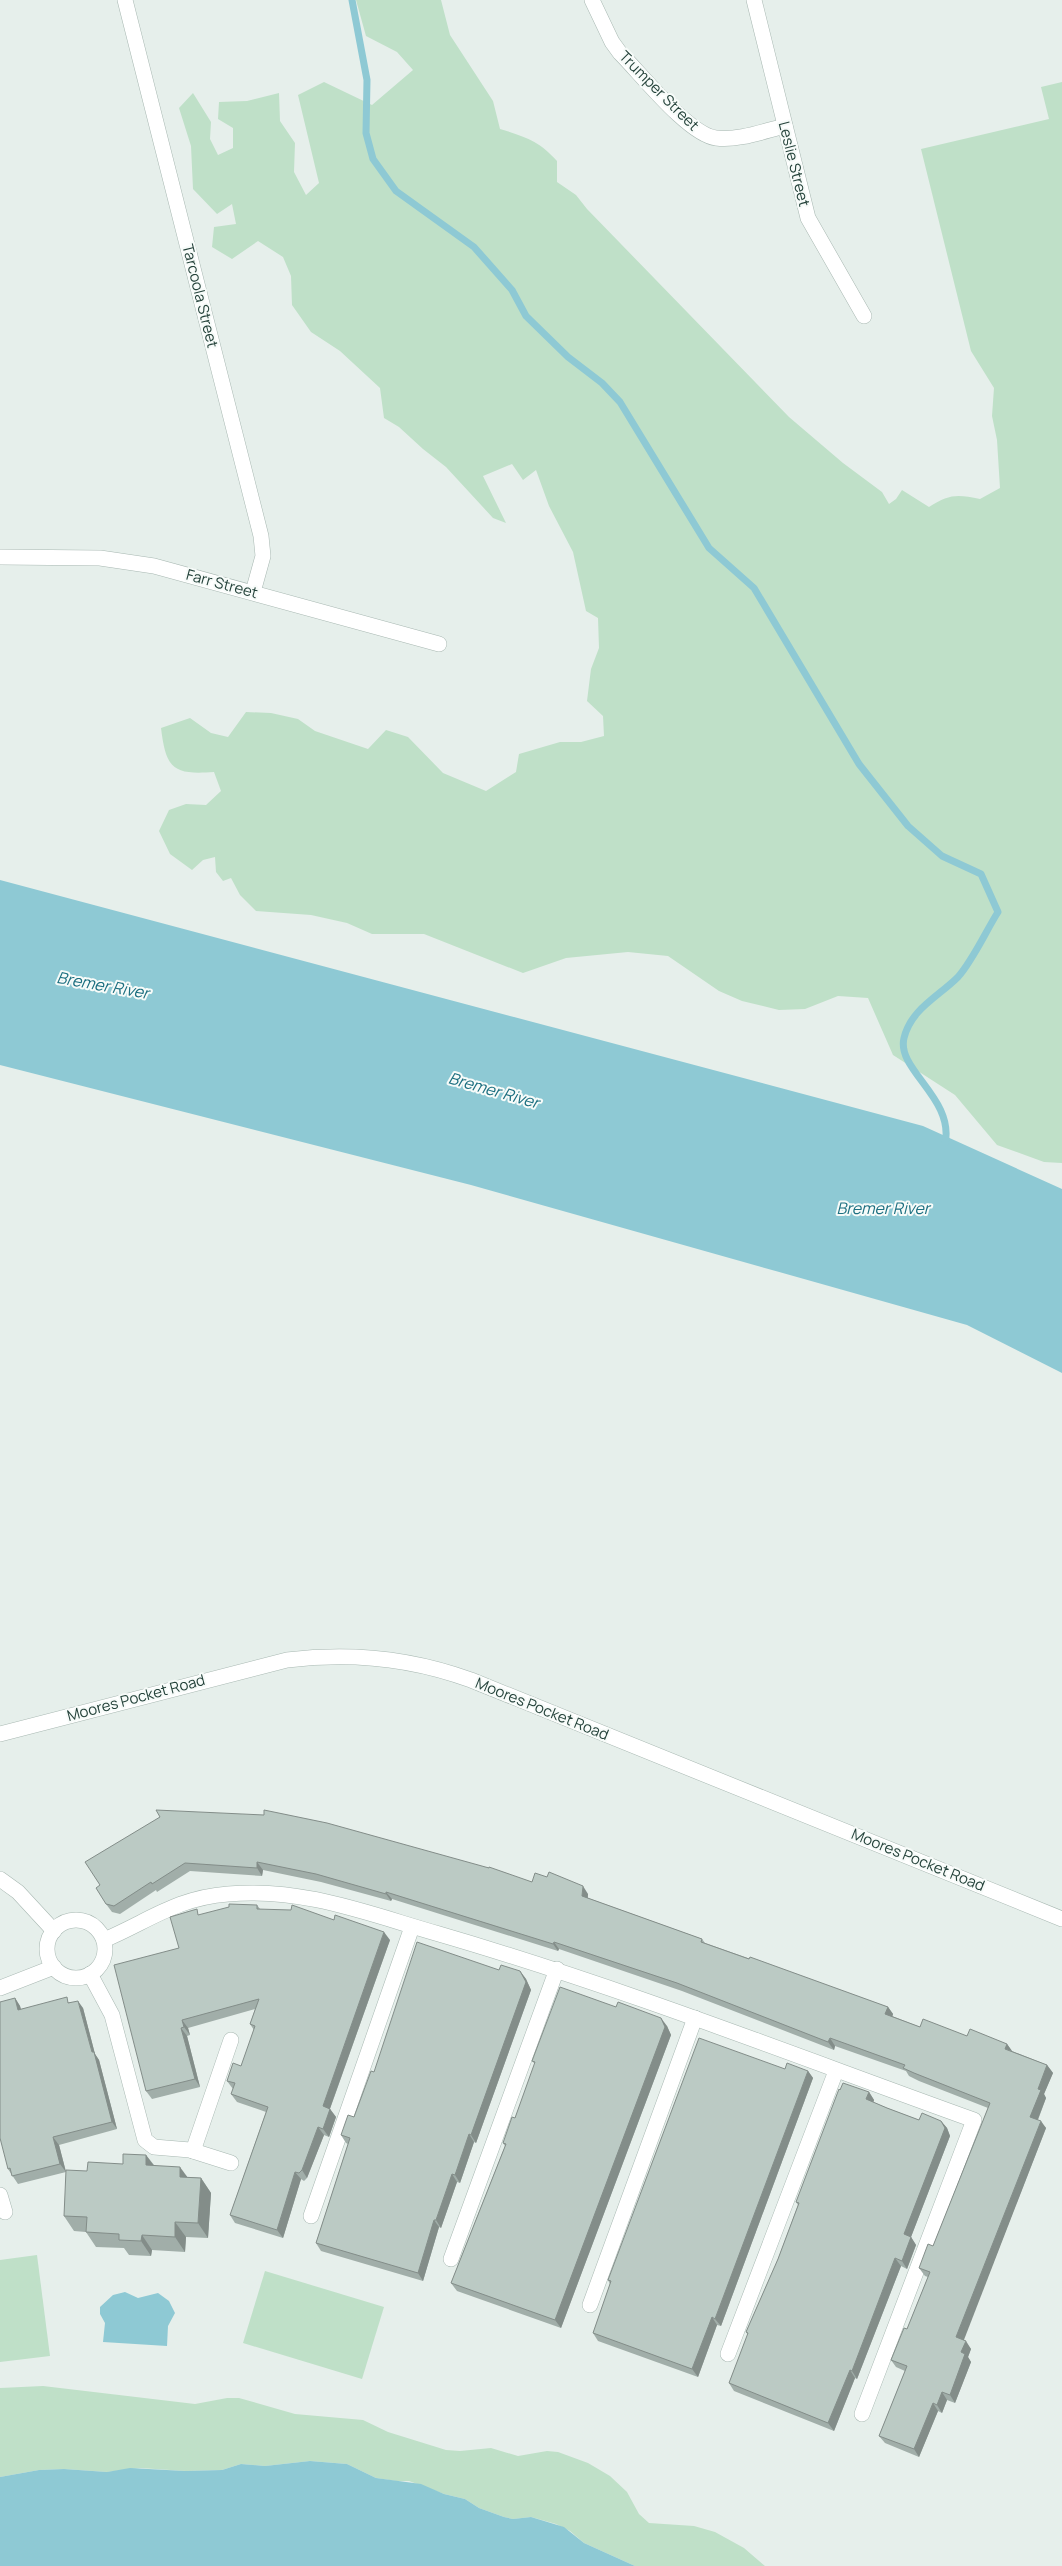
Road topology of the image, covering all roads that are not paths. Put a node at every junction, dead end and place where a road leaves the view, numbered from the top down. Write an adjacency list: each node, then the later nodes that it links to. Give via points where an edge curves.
1 (125, 0): 7 (street, Tarcoola Street, via 261,536 263,556)
2 (592, 0): 4 (street, Trumper Street, via 620,53 698,132 713,138 730,138)
3 (754, 0): 4 (street, Leslie Street)
4 (785, 126): 5 (street, Leslie Street, via 810,223)
5 (864, 316)
6 (0, 557): 7 (street, Farr Street, via 109,559 154,566)
7 (253, 592): 8 (street, Farr Street)
8 (438, 644)
9 (0, 1734): 11 (street, Moores Pocket Road, via 287,1660 336,1655 425,1665 471,1680)
10 (0, 1879): 13 (street, via 22,1896)
11 (1062, 1919)
12 (412, 1926): 14 (street, via 300,1895 230,1893 174,1905); 16 (street); 26 (street)
13 (54, 1931): 14 (street, via 64,1923 82,1920 94,1926); 15 (street, via 48,1949)
14 (104, 1940): 17 (street, via 102,1962)
15 (54, 1967): 17 (street, via 72,1977); 18 (street)
16 (556, 1969): 19 (street); 27 (street)
17 (90, 1974): 22 (street, via 112,2015 145,2140 158,2148)
18 (0, 1988)
19 (695, 2018): 21 (street); 28 (street)
20 (231, 2040): 22 (street)
21 (836, 2071): 29 (street); 30 (street, via 974,2120)
22 (193, 2151): 23 (street)
23 (231, 2163)
24 (0, 2195): 25 (street)
25 (4, 2212)
26 (311, 2216)
27 (451, 2259)
28 (590, 2305)
29 (728, 2354)
30 (862, 2414)

